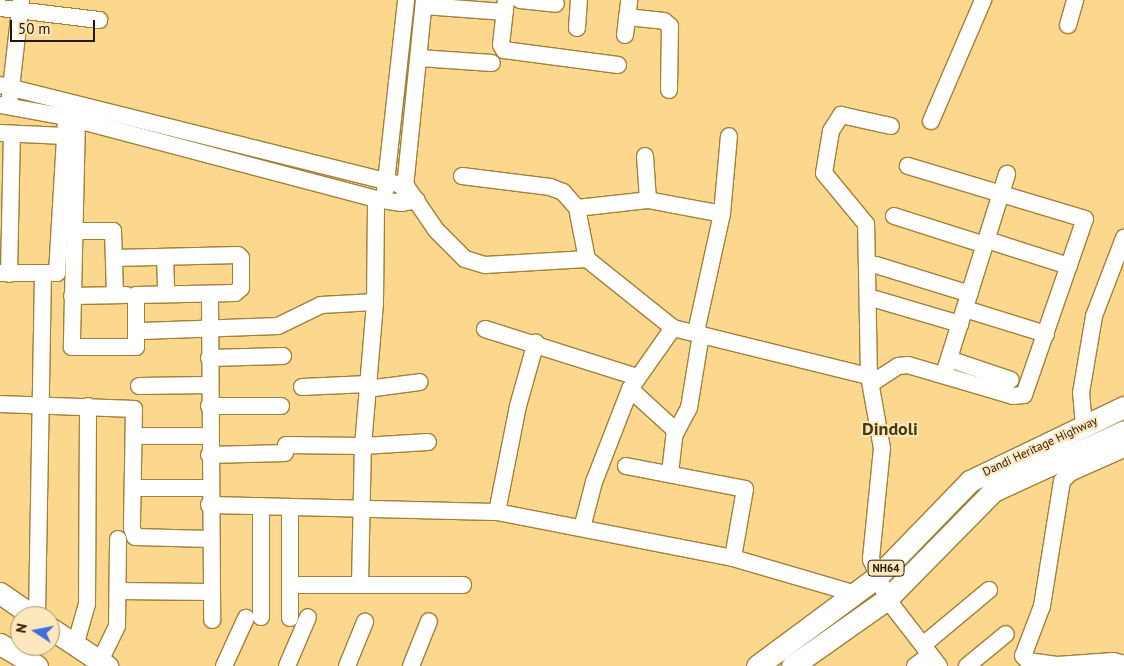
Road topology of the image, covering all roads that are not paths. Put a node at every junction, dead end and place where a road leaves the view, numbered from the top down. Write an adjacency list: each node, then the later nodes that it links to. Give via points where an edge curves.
1 (406, 0): 33 (street)
2 (520, 0): 8 (street)
3 (579, 0): 15 (street)
4 (628, 0): 12 (street)
5 (983, 0): 24 (street)
6 (1075, 0): 14 (street)
7 (424, 3): 10 (street); 17 (street)
8 (556, 4)
9 (21, 5): 11 (street); 13 (street); 20 (street)
10 (506, 6): 19 (street, via 501,45 504,50)
11 (0, 8)
12 (627, 17): 16 (street); 21 (street, via 664,21 670,26)
13 (99, 20)
14 (1068, 26)
15 (576, 28)
16 (625, 35)
17 (419, 58): 18 (street); 34 (street)
18 (492, 63)
19 (618, 65)
20 (6, 86): 22 (street); 33 (street)
21 (669, 90)
22 (5, 106): 23 (street)
23 (72, 119): 27 (street); 36 (street); 42 (street)
24 (931, 121)
25 (891, 126): 71 (street, via 841,115 831,131 824,173 866,224)
26 (6, 133): 27 (street); 50 (street)
27 (66, 136): 51 (street, via 59,270 54,276)
28 (729, 136): 40 (street)
29 (645, 156): 37 (street)
30 (908, 166): 35 (street)
31 (1008, 174): 35 (street)
32 (462, 176): 39 (street, via 557,188)
33 (386, 182): 34 (street); 36 (street)
34 (406, 186): 38 (street)
35 (1001, 194): 44 (street); 49 (street, via 1085,219)
36 (379, 200): 38 (street); 58 (street)
37 (648, 200): 39 (street); 40 (street)
38 (410, 202): 47 (street, via 465,259 486,264)
39 (577, 208): 47 (street)
40 (722, 214): 64 (street)
41 (894, 216): 44 (street)
42 (73, 231): 46 (street, via 112,230); 55 (street)
43 (1124, 238): 85 (street, via 1094,316 1081,393)
44 (986, 242): 49 (street); 59 (street)
45 (165, 257): 46 (street); 52 (street); 52 (street, via 238,255 241,258 242,285 235,293)
46 (115, 258): 53 (street)
47 (586, 259): 60 (street)
48 (876, 265): 59 (street)
49 (1069, 266): 65 (street)
50 (5, 274): 51 (street)
51 (43, 275): 80 (street)
52 (166, 294): 54 (street)
53 (115, 295): 54 (street); 55 (street)
54 (136, 295): 55 (street, via 134,349 74,349 70,343)
55 (72, 296)
56 (875, 299): 59 (street)
57 (210, 300): 62 (street)
58 (375, 302): 62 (street, via 316,306 278,326); 78 (street)
59 (965, 309): 65 (street); 69 (street)
60 (673, 328): 64 (street); 74 (street)
61 (485, 329): 66 (street)
62 (210, 330): 63 (street); 68 (street)
63 (142, 331)
64 (699, 333): 71 (street); 87 (street, via 689,408)
65 (1046, 334): 70 (street, via 1027,389 1019,397)
66 (536, 342): 74 (street); 102 (street, via 518,406)
67 (282, 356): 68 (street)
68 (209, 358): 75 (street)
69 (949, 359): 70 (street); 72 (street)
70 (944, 374): 71 (street, via 903,365)
71 (871, 379): 107 (street, via 882,448 871,559)
72 (1011, 380)
73 (420, 382): 78 (street)
74 (634, 383): 87 (street); 103 (street, via 594,482)
75 (209, 385): 76 (street); 82 (street)
76 (139, 386)
77 (302, 386): 78 (street)
78 (368, 386): 91 (street)
79 (0, 404): 80 (street)
80 (40, 405): 81 (street); 118 (street)
81 (88, 406): 88 (street, via 134,408); 127 (street, via 87,604)
82 (209, 406): 83 (street); 89 (street)
83 (281, 406)
84 (1124, 407): 85 (main road, Dandi Heritage Highway / NH64)
85 (1084, 426): 107 (main road, Dandi Heritage Highway / NH64, via 970,481)
86 (1124, 431): 116 (main road, Dandi Heritage Highway / NH64, via 993,491)
87 (676, 434): 95 (street)
88 (136, 436): 89 (street); 96 (street)
89 (209, 436): 93 (street)
90 (428, 442): 91 (street)
91 (363, 446): 93 (street); 101 (street)
92 (1124, 449): 130 (street, via 1070,473 1062,481 1042,606 1024,656 1028,661 1057,665 1113,661)
93 (209, 455): 97 (street)
94 (626, 466): 95 (street)
95 (670, 473): 106 (street, via 745,489)
96 (133, 488): 97 (street); 105 (street, via 132,528 135,537)
97 (209, 488): 98 (street)
98 (210, 505): 99 (street); 105 (street)
99 (261, 506): 100 (street); 132 (street, via 254,618)
100 (290, 507): 101 (street); 108 (street)
101 (362, 508): 102 (street); 109 (street)
102 (498, 512): 103 (street)
103 (582, 528): 106 (street)
104 (118, 539): 112 (street)
105 (210, 539): 113 (street)
106 (734, 558): 115 (street)
107 (878, 576): 115 (main road, Dandi Heritage Highway / NH64); 116 (street)
108 (290, 585): 109 (street); 120 (street)
109 (360, 585): 110 (street)
110 (463, 585)
111 (989, 590): 128 (street)
112 (119, 591): 113 (street); 129 (street, via 117,626)
113 (211, 592): 121 (street)
114 (0, 593): 117 (main road)
115 (856, 594): 136 (main road, Dandi Heritage Highway / NH64)
116 (888, 599): 128 (street); 137 (main road, NH64)
117 (20, 606)
118 (35, 606)
119 (308, 617): 133 (street)
120 (290, 618)
121 (212, 620)
122 (429, 621): 135 (street)
123 (366, 622): 134 (street)
124 (1006, 634): 139 (street)
125 (60, 635): 127 (main road)
126 (0, 644): 131 (main road)
127 (75, 646): 129 (main road)
128 (930, 655): 138 (street)
129 (103, 663)
130 (1124, 664)
131 (37, 666)
132 (224, 666)
133 (287, 666)
134 (347, 666)
135 (411, 666)
136 (757, 666)
137 (792, 666)
138 (916, 666)
139 (967, 666)

